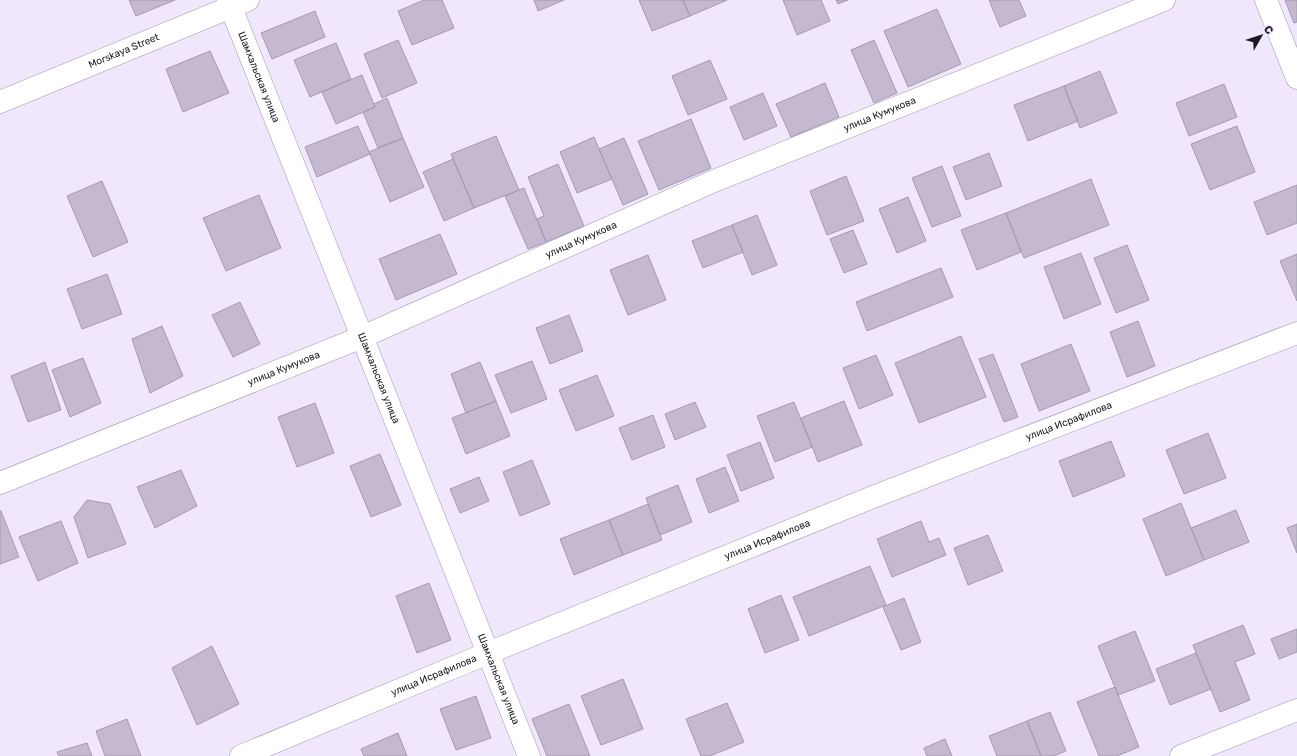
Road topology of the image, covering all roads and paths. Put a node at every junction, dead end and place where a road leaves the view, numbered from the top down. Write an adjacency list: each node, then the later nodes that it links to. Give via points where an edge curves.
1 (1164, 0): 7 (street, улица Кумукова, via 714,181)
2 (1266, 0): 4 (street)
3 (235, 2): 5 (street, Morskaya Street); 7 (street, Шамхальская улица)
4 (1297, 78)
5 (0, 102)
6 (1297, 334): 9 (street, улица Исрафилова, via 873,496)
7 (362, 337): 8 (street, улица Кумукова); 9 (street, Шамхальская улица)
8 (0, 483)
9 (488, 653): 11 (street, улица Исрафилова); 12 (street, Шамхальская улица)
10 (1297, 710): 13 (street)
11 (241, 756)
12 (529, 756)
13 (1181, 756)

